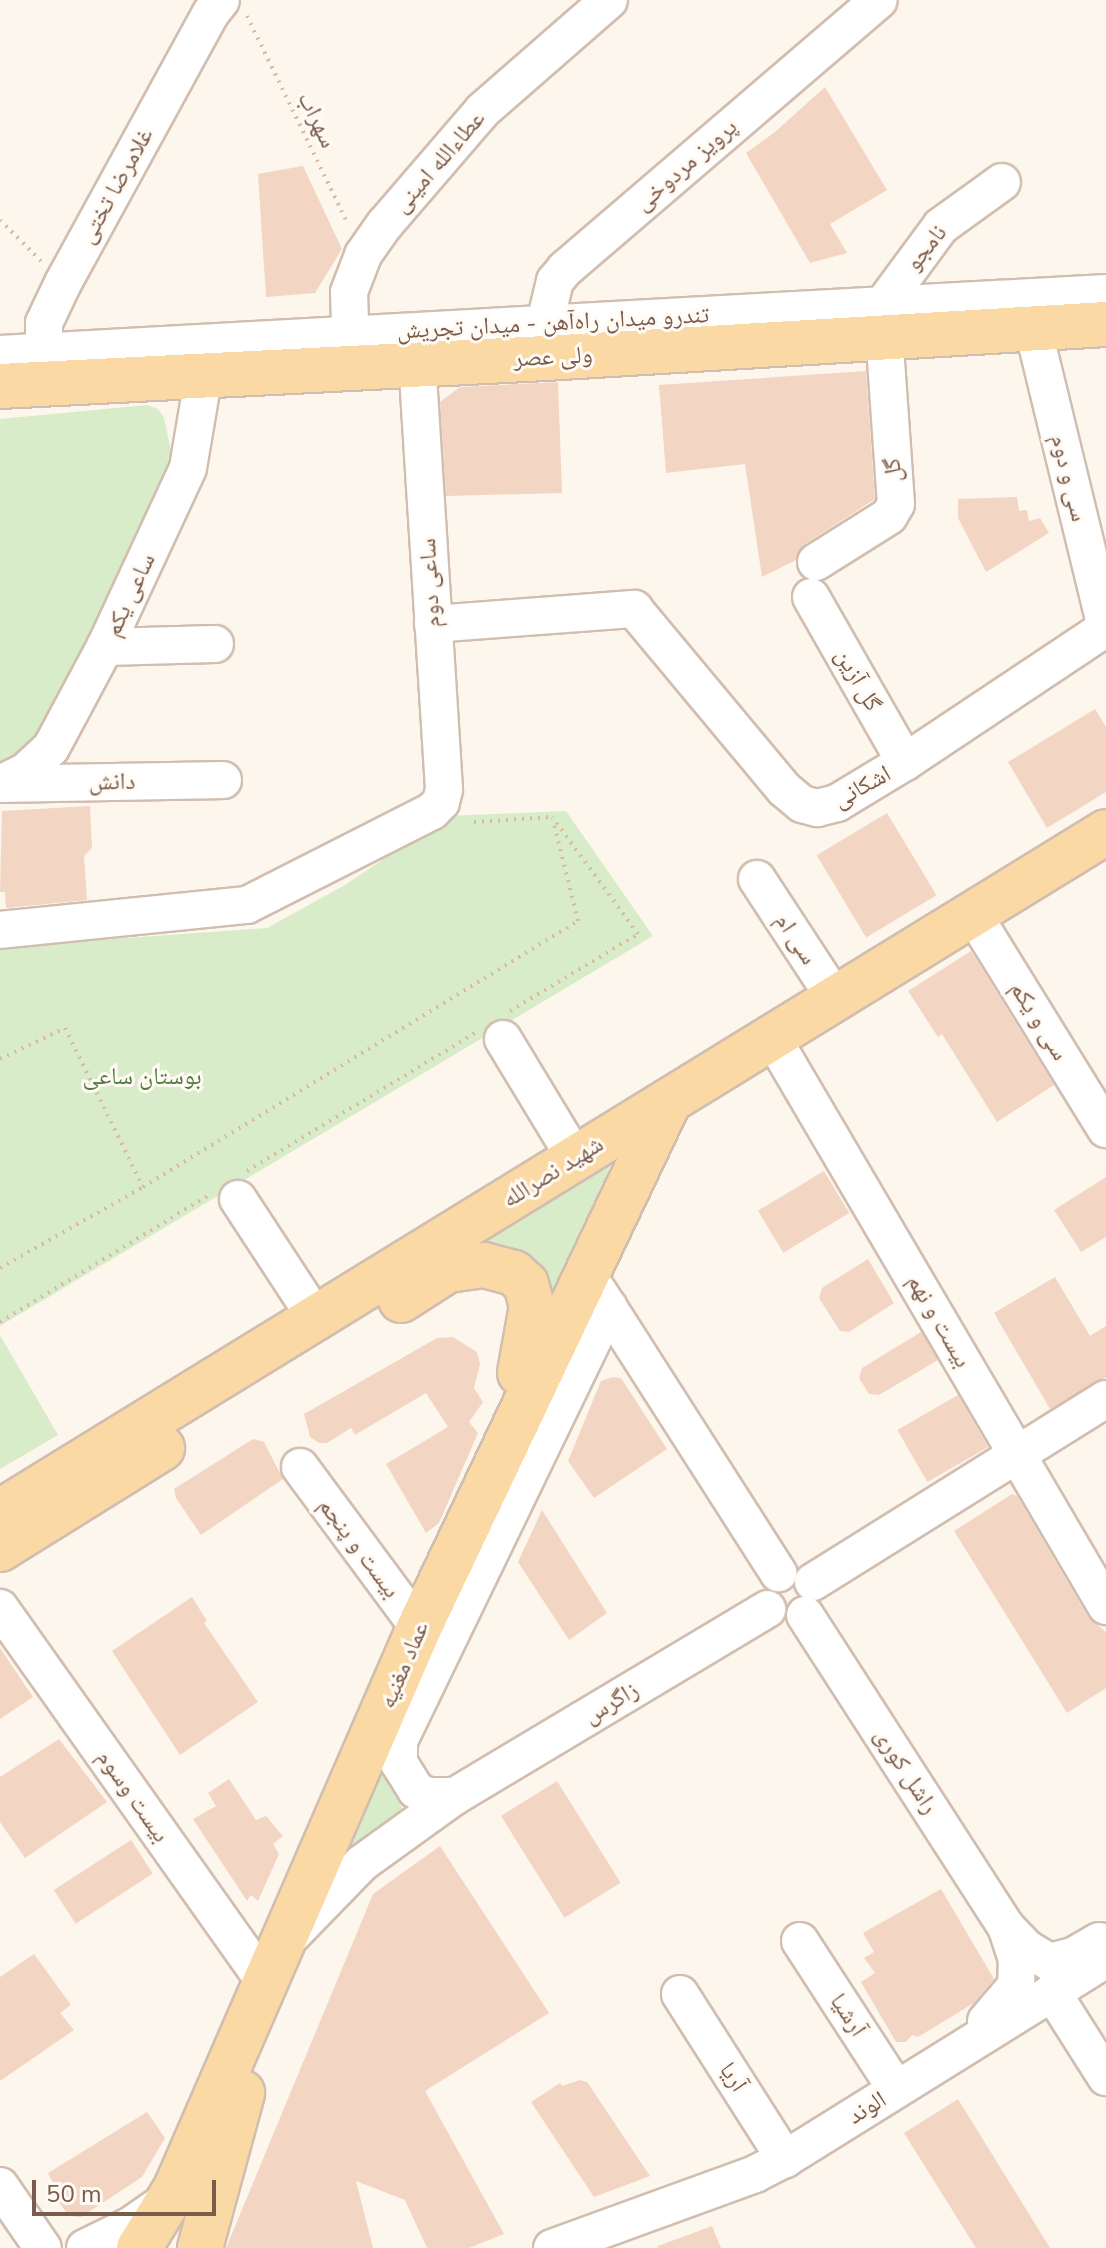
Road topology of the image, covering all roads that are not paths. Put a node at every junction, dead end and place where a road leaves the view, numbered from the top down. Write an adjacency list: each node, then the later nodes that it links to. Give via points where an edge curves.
1 (609, 0): 10 (street, عطاءالله امینی, via 483,110 363,255 349,292)
2 (879, 0): 9 (street, پرویز مردوخی, via 565,269 555,281)
3 (234, 7): 13 (street, غلامرضا تختی, via 211,13 63,283 44,323)
4 (1002, 182): 6 (street, نامجو, via 941,226)
5 (1106, 293): 6 (street)
6 (882, 321): 8 (main road, ولی عصر); 9 (main road, ولی عصر); 16 (street, گل, via 896,504 889,516)
7 (1106, 324): 8 (main road, ولی عصر)
8 (1033, 328): 18 (street, سی و دوم)
9 (545, 341): 10 (street, تندرو میدان راه‌آهن - میدان تجریش); 12 (main road, ولی عصر)
10 (351, 350): 12 (main road, ولی عصر); 13 (street, تندرو میدان راه‌آهن - میدان تجریش); 14 (main road, ولی عصر)
11 (0, 354): 13 (street, تندرو میدان راه‌آهن - میدان تجریش)
12 (417, 363): 17 (street, ساعی دوم)
13 (44, 366): 14 (main road, ولی عصر); 15 (main road, ولی عصر)
14 (204, 373): 20 (street, ساعی یکم, via 183,484)
15 (0, 386)
16 (814, 580): 21 (street, گل آزین)
17 (433, 624): 21 (street, اشکانی, via 634,609 802,804 828,807); 27 (street, ساعی دوم, via 444,789 432,811 247,905)
18 (1106, 628): 21 (street, اشکانی)
19 (215, 644): 20 (street)
20 (105, 647): 23 (street, ساعی یکم, via 51,748 25,772)
21 (905, 762)
22 (223, 780): 23 (street, دانش)
23 (0, 784)
24 (1106, 832): 26 (main road, شهید نصرالله)
25 (757, 879): 28 (street, سی ام)
26 (973, 914): 28 (main road, شهید نصرالله); 32 (street, سی و یکم)
27 (0, 930)
28 (835, 998): 30 (main road, شهید نصرالله)
29 (498, 1027): 33 (street)
30 (772, 1037): 31 (main road, شهید نصرالله); 40 (street, بیست و نهم)
31 (669, 1101): 33 (main road, شهید نصرالله); 35 (main road, عماد مغنیه)
32 (1106, 1129)
33 (575, 1158): 36 (main road, شهید نصرالله)
34 (233, 1187): 36 (street)
35 (597, 1290): 39 (main road, عماد مغنیه); 44 (street); 50 (street, عماد مغنیه)
36 (316, 1318): 37 (main road, شهید نصرالله)
37 (241, 1382): 39 (main road, شهید نصرالله, via 448,1270 484,1265 505,1269 520,1277 531,1293 531,1319); 42 (main road, شهید نصرالله); 43 (main road, شهید نصرالله)
38 (1106, 1399): 40 (street)
39 (506, 1442): 49 (main road, عماد مغنیه)
40 (1017, 1454): 45 (street); 46 (street, بیست و نهم)
41 (300, 1467): 49 (street, بیست و پنجم)
42 (0, 1512)
43 (0, 1549)
44 (778, 1573): 45 (street); 48 (street)
45 (809, 1599): 48 (street); 52 (street, راشل کوری)
46 (1106, 1606)
47 (0, 1608): 57 (street, بیست وسوم)
48 (767, 1609): 51 (street, زاگرس)
49 (419, 1628): 50 (main road, عماد مغنیه)
50 (403, 1697): 51 (street, عماد مغنیه, via 399,1763 405,1778 427,1796); 55 (main road, عماد مغنیه)
51 (455, 1796): 55 (street, زاگرس, via 362,1863)
52 (1006, 1927): 53 (street, via 1049,1962 1073,1956); 61 (street, via 1017,1960 1016,1986)
53 (1106, 1937)
54 (800, 1941): 63 (street, آرشیا)
55 (284, 1943): 57 (main road, عماد مغنیه)
56 (1106, 1959): 58 (street, الوند)
57 (266, 1984): 60 (main road, عماد مغنیه)
58 (1052, 1992): 61 (street, الوند); 62 (street)
59 (680, 1994): 64 (street, آریا)
60 (246, 2032): 66 (main road); 71 (main road, عماد مغنیه, via 251,2061)
61 (958, 2052): 63 (street, الوند)
62 (1106, 2077)
63 (896, 2089): 64 (street, الوند)
64 (785, 2159): 67 (street, الوند)
65 (0, 2186): 68 (street)
66 (171, 2198): 69 (street); 70 (main road)
67 (616, 2237): 72 (street, الوند)
68 (43, 2248)
69 (85, 2248)
70 (139, 2248)
71 (200, 2248)
72 (552, 2248)

